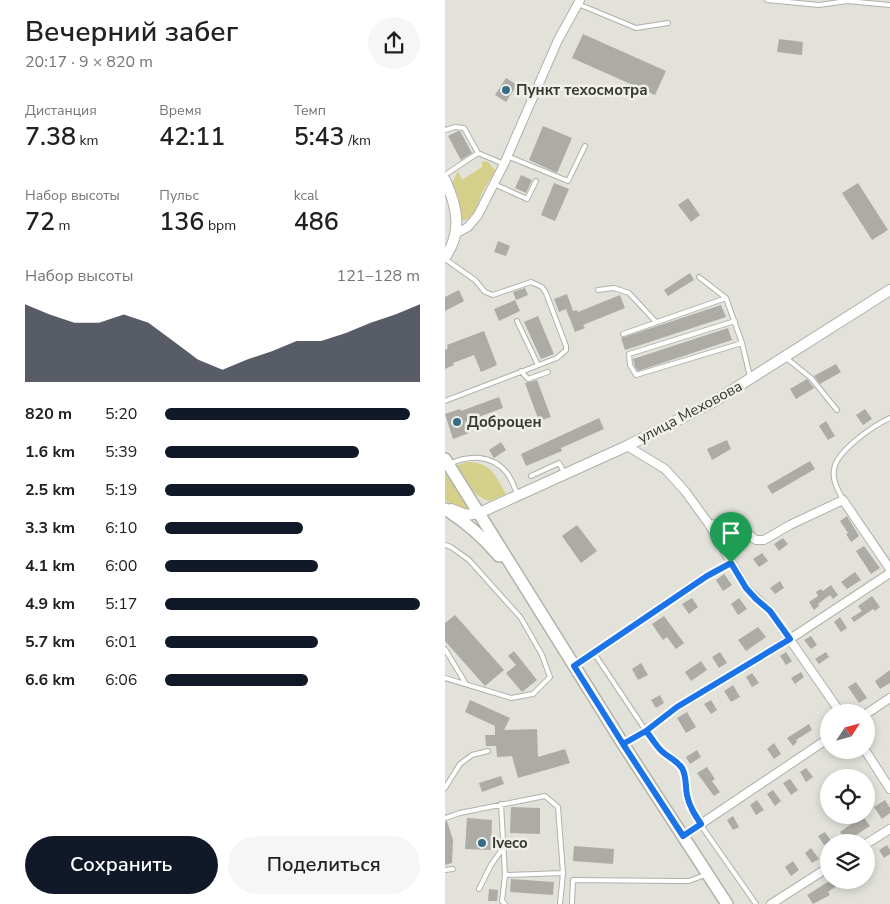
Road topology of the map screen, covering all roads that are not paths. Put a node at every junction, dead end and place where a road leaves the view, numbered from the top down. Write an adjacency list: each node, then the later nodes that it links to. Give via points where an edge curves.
1 (767, 0): 2 (lane, via 819,5)
2 (877, 1): 4 (lane)
3 (579, 2): 5 (lane, via 636,28); 9 (street, via 558,40)
4 (890, 5)
5 (668, 23)
6 (445, 130): 8 (lane, via 465,128)
7 (585, 146): 9 (lane, via 568,181)
8 (478, 153): 10 (lane); 11 (lane)
9 (507, 156): 10 (street)
10 (504, 164): 14 (street)
11 (445, 175)
12 (445, 180): 15 (street, via 454,202)
13 (535, 181): 14 (lane, via 527,199)
14 (494, 184): 15 (street, via 474,221)
15 (457, 233): 16 (street)
16 (445, 258): 27 (lane, via 489,295 531,282 542,287 566,346 563,354)
17 (699, 278): 20 (lane)
18 (597, 290): 23 (lane, via 614,288 629,293)
19 (890, 290): 26 (street, улица Меховова)
20 (726, 298): 22 (lane); 23 (lane)
21 (517, 321): 27 (lane)
22 (735, 321): 25 (lane); 25 (lane, via 629,354 630,365 637,375)
23 (656, 322): 24 (lane)
24 (623, 334)
25 (742, 343): 30 (lane)
26 (785, 357): 30 (street, улица Меховова); 32 (lane, via 811,378)
27 (538, 365): 28 (lane)
28 (521, 371): 29 (lane, via 528,379); 31 (lane)
29 (548, 372)
30 (751, 380): 34 (street, улица Меховова)
31 (445, 401)
32 (837, 410)
33 (890, 418): 39 (lane, via 861,437 837,460 833,469 834,479)
34 (627, 446): 36 (street, улица Меховова); 42 (street, via 665,469)
35 (446, 462): 38 (lane, via 482,457 507,473); 41 (main road)
36 (565, 474): 37 (lane, via 559,463); 38 (street, улица Меховова)
37 (531, 476)
38 (517, 495): 41 (street, улица Меховова)
39 (843, 500): 42 (street, via 764,540 756,540 736,526); 44 (street)
40 (445, 508): 41 (street, via 466,515); 47 (main road, via 485,539)
41 (479, 513): 47 (main road)
42 (709, 524): 48 (street, via 746,588 770,611)
43 (445, 545): 53 (lane, via 469,560 521,618 542,655 550,678 533,694 511,698)
44 (890, 569)
45 (890, 573): 48 (street)
46 (707, 576): 50 (street)
47 (532, 599): 51 (main road)
48 (790, 639): 55 (street); 57 (street, via 677,707)
49 (445, 650): 53 (lane)
50 (594, 653): 51 (street); 57 (lane)
51 (574, 666): 58 (main road)
52 (445, 678): 53 (lane)
53 (465, 684)
54 (890, 698): 56 (street)
55 (835, 704)
56 (875, 708)
57 (646, 731): 58 (street); 66 (lane, via 660,749 681,767 689,802)
58 (623, 744): 68 (main road)
59 (820, 744): 66 (street)
60 (487, 751): 62 (lane, via 472,754 460,764)
61 (871, 759): 63 (street)
62 (445, 788)
63 (890, 789)
64 (501, 804): 65 (lane); 70 (lane); 73 (lane, via 545,796 558,807)
65 (445, 818)
66 (701, 824): 68 (street); 82 (lane)
67 (890, 829): 69 (street)
68 (683, 836): 74 (main road)
69 (875, 838)
70 (503, 848): 76 (lane); 77 (lane)
71 (453, 869): 72 (lane)
72 (445, 870)
73 (563, 873): 76 (lane); 79 (lane)
74 (707, 874): 80 (lane, via 680,882 573,880); 81 (main road)
75 (820, 874): 83 (street)
76 (505, 875): 78 (lane)
77 (479, 889)
78 (503, 903)
79 (560, 904)
80 (572, 904)
81 (727, 904)
82 (756, 904)
83 (771, 904)

